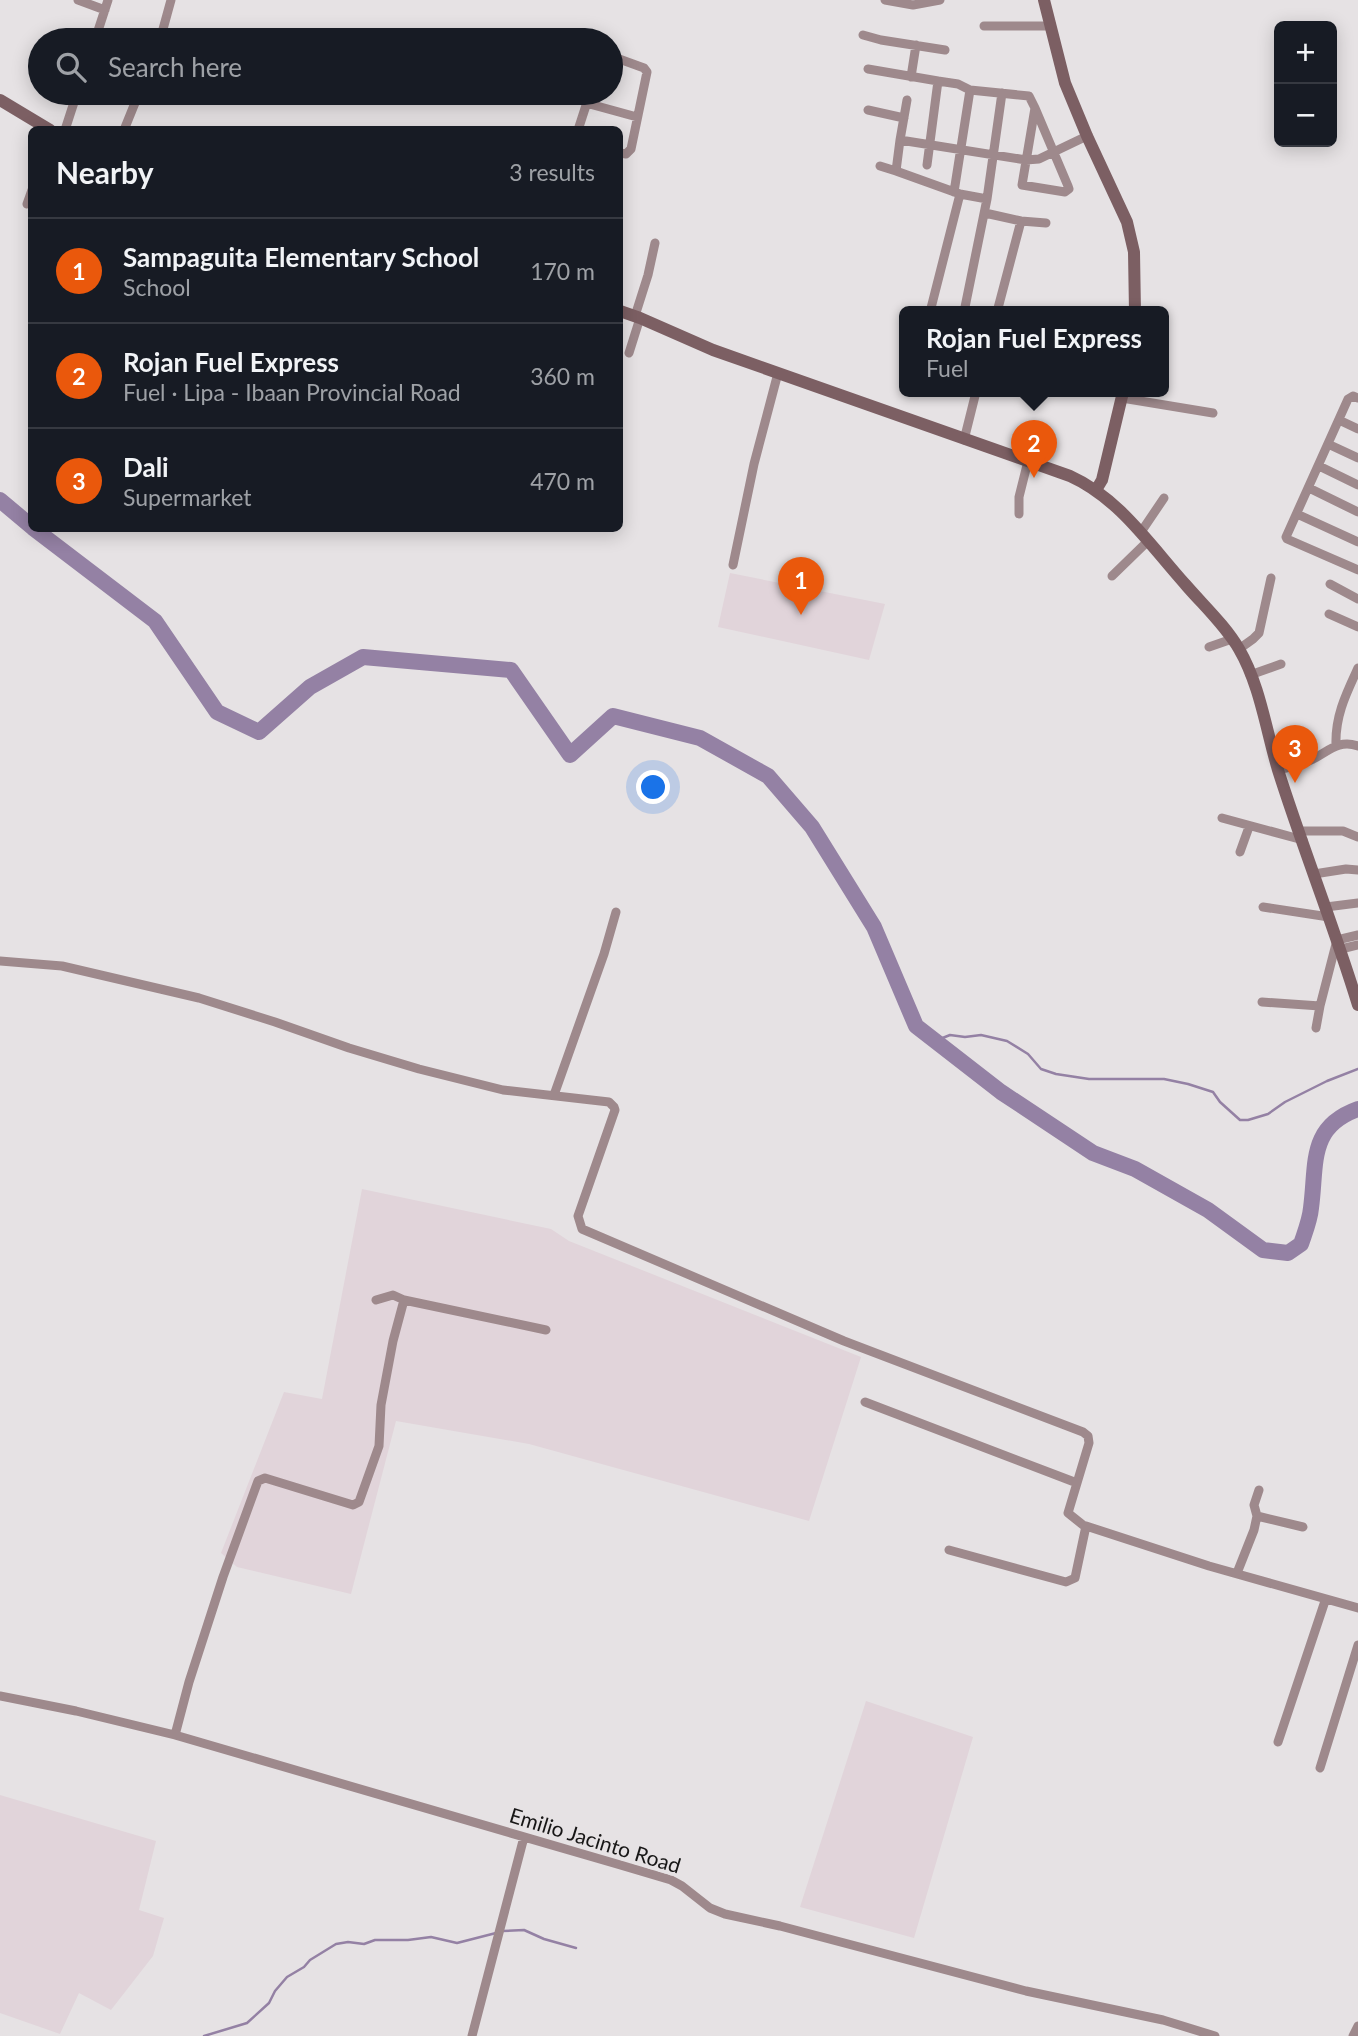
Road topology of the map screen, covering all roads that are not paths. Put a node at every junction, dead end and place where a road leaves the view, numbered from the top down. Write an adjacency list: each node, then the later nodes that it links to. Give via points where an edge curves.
1 (78, 0): 6 (street)
2 (171, 0): 10 (street)
3 (885, 0): 4 (street, via 905,5)
4 (940, 0)
5 (1044, 0): 8 (main road)
6 (107, 5): 9 (street)
7 (984, 26): 8 (street)
8 (1050, 26): 34 (main road, via 1065,83)
9 (99, 28)
10 (163, 28)
11 (863, 35): 12 (street)
12 (916, 45): 13 (street); 16 (street)
13 (945, 50)
14 (623, 61): 28 (street, via 646,70)
15 (868, 69): 16 (street)
16 (911, 76): 17 (street)
17 (938, 81): 18 (street); 36 (street)
18 (970, 90): 19 (street); 37 (street)
19 (1002, 93): 26 (street, via 1030,96); 40 (street)
20 (0, 100): 30 (main road)
21 (907, 100): 29 (street)
22 (73, 105): 31 (street)
23 (134, 105): 32 (street)
24 (585, 105): 33 (street)
25 (593, 105): 28 (street)
26 (1035, 108): 39 (street); 41 (street)
27 (868, 110): 29 (street)
28 (637, 117): 38 (street, via 631,149)
29 (904, 118): 35 (street)
30 (43, 126)
31 (66, 126)
32 (126, 126)
33 (579, 126)
34 (1087, 136): 39 (street); 54 (main road, via 1127,222 1134,252)
35 (900, 140): 36 (street); 44 (street)
36 (929, 144): 37 (street); 42 (street)
37 (961, 149): 40 (street); 45 (street)
38 (623, 154)
39 (1054, 154): 41 (street); 41 (street, via 1069,189 1065,192 1022,185)
40 (993, 155): 41 (street); 46 (street)
41 (1026, 160)
42 (927, 165)
43 (880, 166): 44 (street)
44 (896, 171): 45 (street)
45 (957, 193): 46 (street); 51 (street)
46 (987, 200): 47 (street)
47 (985, 212): 48 (street); 52 (street)
48 (1021, 220): 49 (street); 53 (street)
49 (1046, 223)
50 (655, 243): 56 (street)
51 (931, 306)
52 (965, 306)
53 (999, 306)
54 (1136, 306)
55 (623, 312): 56 (main road)
56 (638, 317): 57 (street); 58 (main road)
57 (629, 353)
58 (778, 373): 66 (main road); 80 (street)
59 (975, 397): 66 (street)
60 (1123, 397): 73 (main road)
61 (1133, 397): 63 (street)
62 (1354, 397): 64 (street, via 1348,399)
63 (1213, 413)
64 (1339, 420): 65 (street); 67 (street)
65 (1358, 429)
66 (964, 439): 69 (main road)
67 (1328, 444): 68 (street); 70 (street)
68 (1358, 458)
69 (1028, 461): 73 (main road); 76 (street)
70 (1319, 466): 71 (street); 72 (street)
71 (1358, 485)
72 (1309, 488): 75 (street); 77 (street)
73 (1096, 490): 78 (main road)
74 (1164, 498): 78 (street)
75 (1358, 512)
76 (1019, 514)
77 (1297, 514): 79 (street); 81 (street, via 1287,540)
78 (1144, 537): 82 (street); 88 (main road)
79 (1358, 542)
80 (733, 565)
81 (1358, 570)
82 (1112, 576)
83 (1271, 578): 88 (street, via 1259,633)
84 (1330, 584): 85 (street)
85 (1358, 598)
86 (1329, 614): 87 (street)
87 (1358, 627)
88 (1236, 644): 89 (street); 92 (main road)
89 (1209, 647)
90 (1281, 664): 92 (street)
91 (1358, 668): 93 (street)
92 (1250, 675): 96 (main road)
93 (1354, 685): 94 (street, via 1338,715)
94 (1336, 745): 95 (street); 96 (street)
95 (1358, 746)
96 (1278, 770): 99 (main road)
97 (1222, 818): 98 (street)
98 (1249, 827): 99 (street); 101 (street)
99 (1301, 836): 100 (street, via 1343,831); 103 (main road)
100 (1358, 837)
101 (1240, 852)
102 (1358, 870): 103 (street)
103 (1314, 874): 107 (main road)
104 (1358, 903): 107 (street)
105 (1264, 906): 107 (street)
106 (616, 912): 116 (street)
107 (1328, 912): 109 (main road)
108 (1358, 935): 109 (street)
109 (1339, 945): 110 (street); 113 (street); 114 (main road)
110 (1358, 945)
111 (0, 961): 116 (street, via 62,966 199,998 419,1069 503,1090)
112 (1262, 1002): 113 (street)
113 (1320, 1006): 115 (street)
114 (1358, 1006)
115 (1316, 1028)
116 (554, 1095): 121 (street, via 609,1102 614,1107 578,1216 582,1229 844,1341 1083,1432 1089,1443)
117 (376, 1300): 118 (street, via 393,1295)
118 (404, 1300): 119 (street); 132 (street, via 381,1405 379,1446 359,1502 353,1505 265,1478 258,1481)
119 (546, 1330)
120 (865, 1402): 121 (street)
121 (1077, 1483): 124 (street, via 1068,1513)
122 (1259, 1490): 123 (street, via 1254,1505)
123 (1258, 1516): 125 (street); 127 (street)
124 (1086, 1526): 126 (street, via 1075,1578 1066,1582); 127 (street)
125 (1303, 1527)
126 (949, 1550)
127 (1237, 1573): 128 (street)
128 (1325, 1601): 129 (street); 133 (street)
129 (1358, 1608)
130 (1358, 1645): 134 (street)
131 (0, 1696): 132 (street, Emilio Jacinto Road)
132 (175, 1735): 135 (street, Emilio Jacinto Road)
133 (1278, 1742)
134 (1320, 1768)
135 (524, 1837): 137 (street); 138 (street, Emilio Jacinto Road, via 682,1885 725,1914)
136 (1358, 2026): 139 (street)
137 (472, 2036)
138 (1215, 2036)
139 (1353, 2036)

